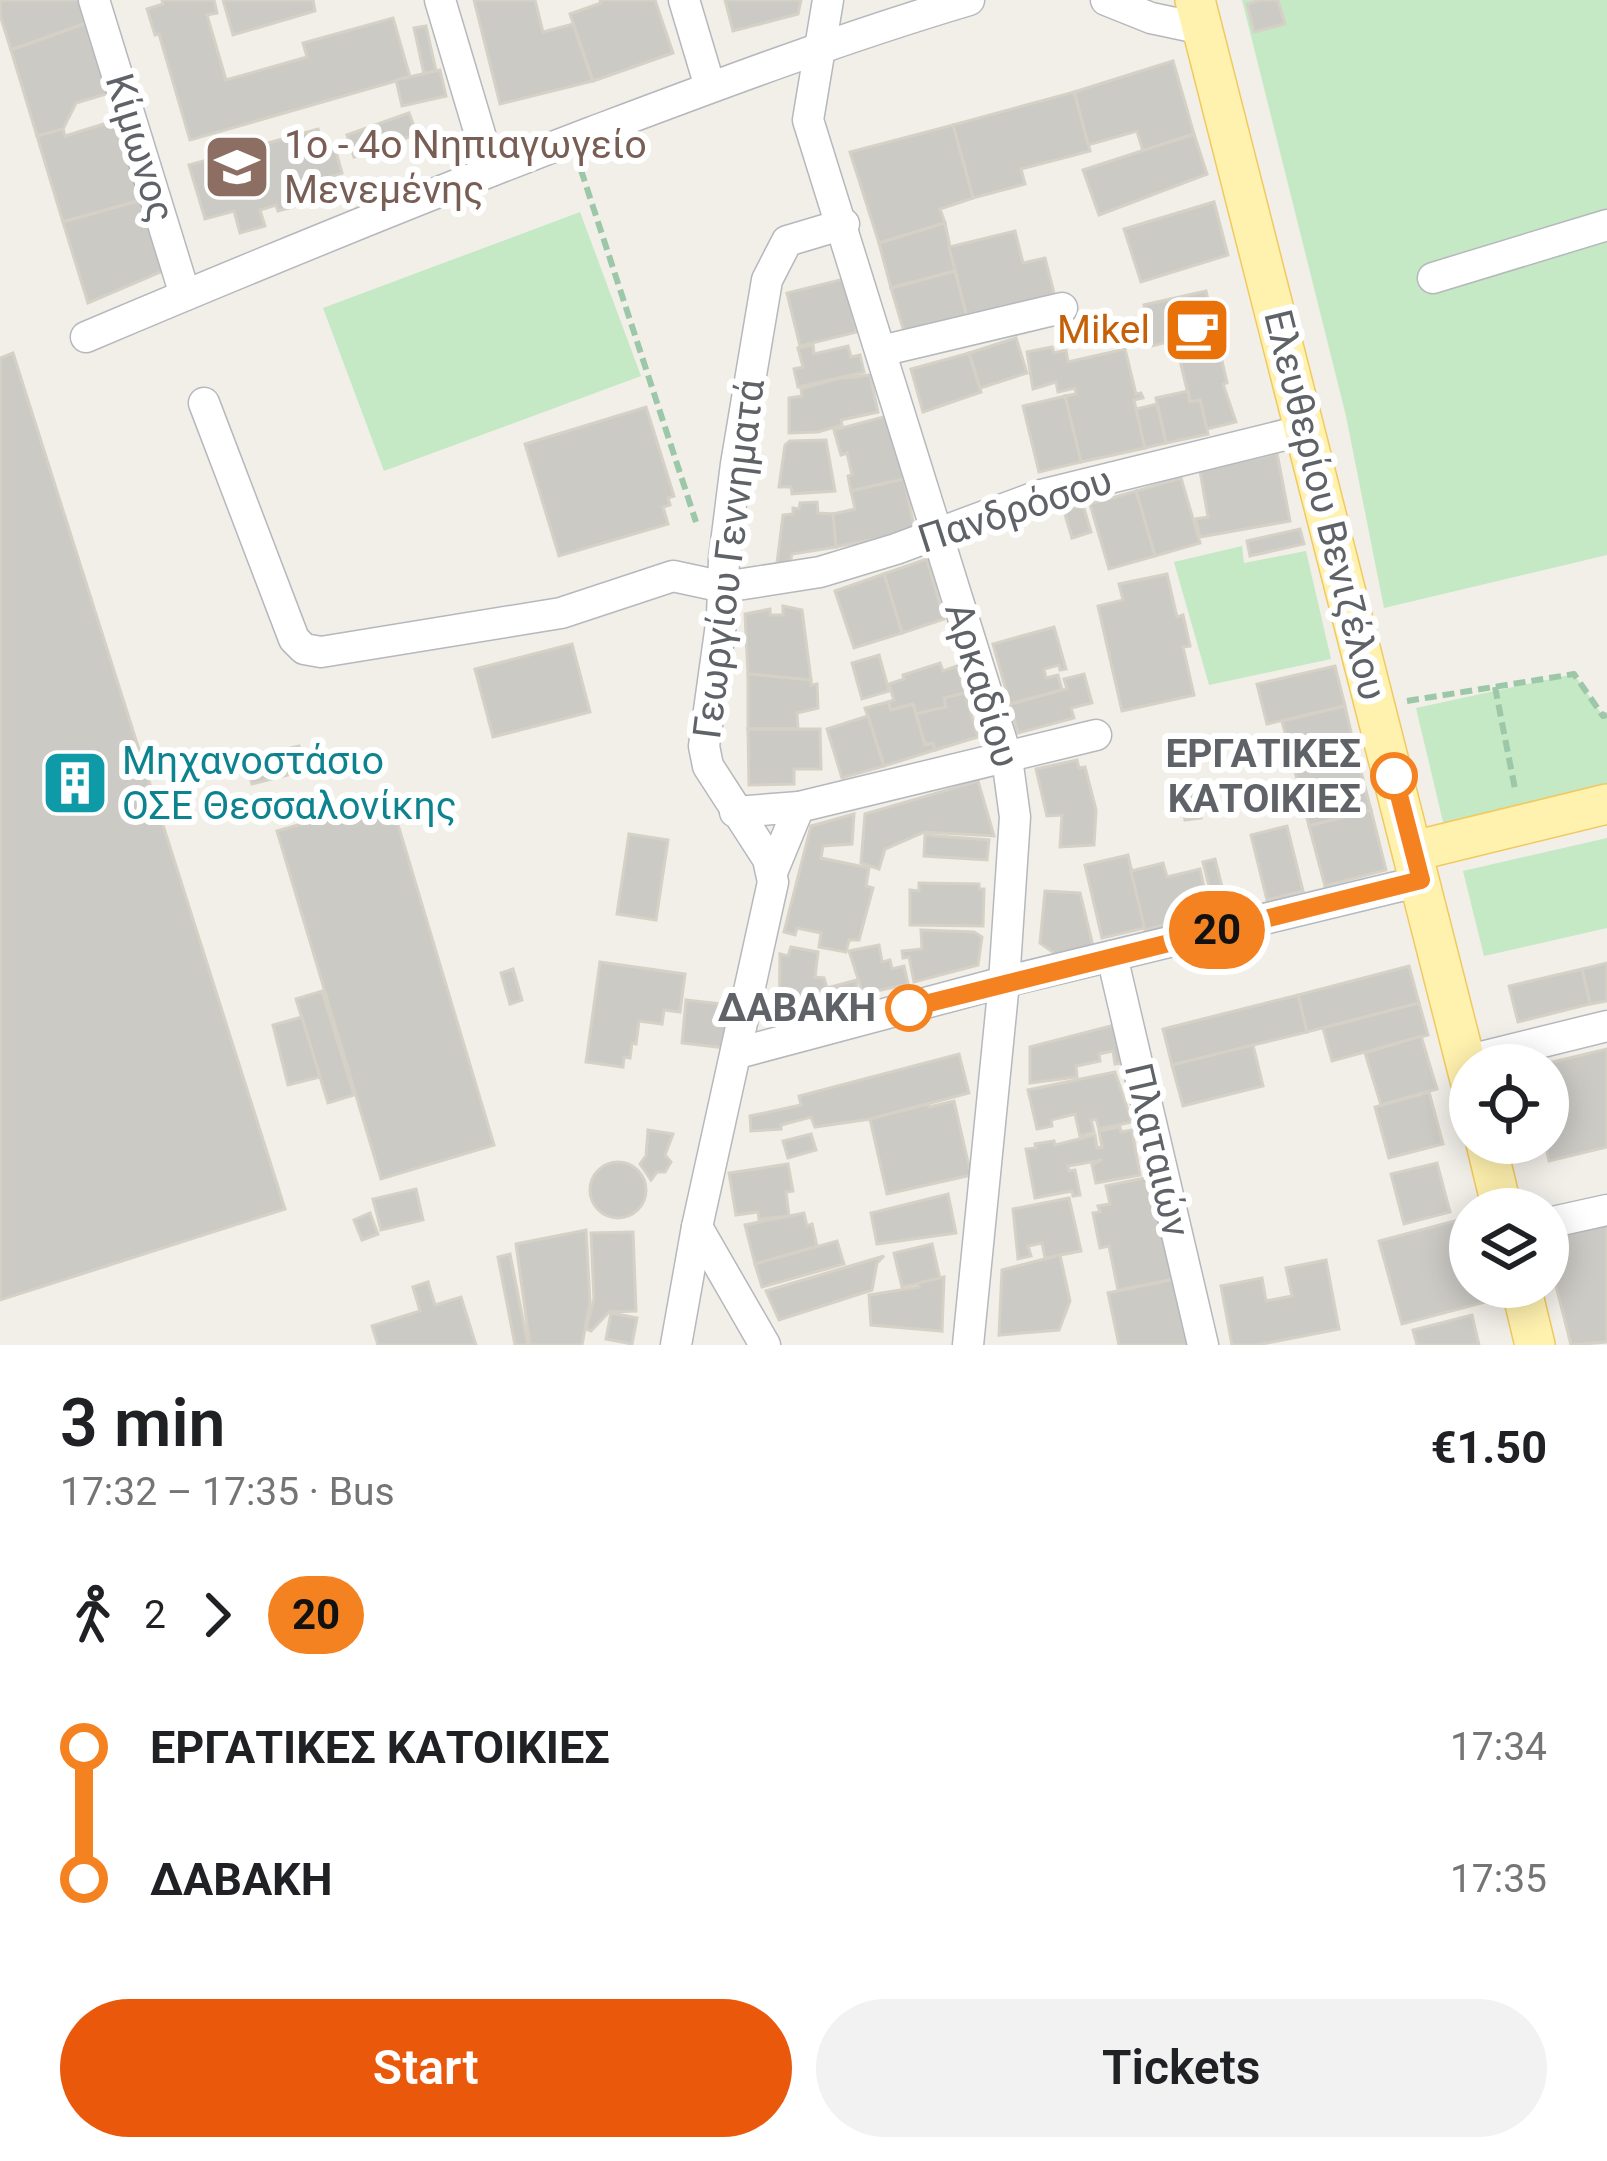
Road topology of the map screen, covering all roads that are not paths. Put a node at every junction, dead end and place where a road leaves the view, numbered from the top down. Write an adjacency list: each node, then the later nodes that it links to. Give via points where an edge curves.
1 (94, 0): 14 (street, Κίμωνος)
2 (440, 0): 10 (street)
3 (683, 0): 9 (street)
4 (828, 0): 8 (street, Αρκαδίου)
5 (1106, 0): 7 (street, via 1151,18)
6 (952, 2): 8 (street)
7 (1198, 15): 19 (main road, Ελευθερίου Βενιζέλου)
8 (822, 45): 9 (street); 11 (street, Αρκαδίου, via 808,120)
9 (710, 87): 10 (street)
10 (490, 172): 14 (street)
11 (844, 224): 17 (street, Αρκαδίου); 21 (street, Γεωργίου Γεννηματά, via 787,241 767,280)
12 (1607, 225): 13 (street)
13 (1433, 278)
14 (185, 296): 16 (street)
15 (1062, 308): 17 (street)
16 (86, 338)
17 (881, 351): 20 (street, Αρκαδίου)
18 (204, 403): 21 (street, Πανδρόσου, via 304,649 561,614 673,576)
19 (1305, 430): 20 (street, Πανδρόσου, via 1041,495); 27 (main road, Ελευθερίου Βενιζέλου)
20 (936, 535): 21 (street, Πανδρόσου, via 820,572); 23 (street, Αρκαδίου)
21 (724, 587): 26 (street, Γεωργίου Γεννηματά, via 704,746)
22 (1096, 736): 23 (street)
23 (1007, 758): 25 (street); 30 (street, Αρκαδίου, via 1015,817)
24 (1607, 804): 27 (main road, via 1522,825)
25 (799, 807): 26 (street); 28 (street)
26 (735, 812): 28 (street, Γεωργίου Γεννηματά)
27 (1417, 866): 29 (street); 32 (main road, Ελευθερίου Βενιζέλου)
28 (772, 870): 34 (street)
29 (1112, 956): 30 (street); 42 (street, Πλαταιών)
30 (1004, 982): 34 (street); 41 (street, Αρκαδίου)
31 (1607, 1025): 33 (street)
32 (1462, 1044)
33 (1548, 1044)
34 (738, 1053): 37 (street)
35 (1607, 1210): 36 (street)
36 (1569, 1218)
37 (697, 1227): 39 (street); 40 (street)
38 (1526, 1308): 43 (main road)
39 (676, 1345)
40 (765, 1345)
41 (968, 1345)
42 (1203, 1345)
43 (1535, 1345)

